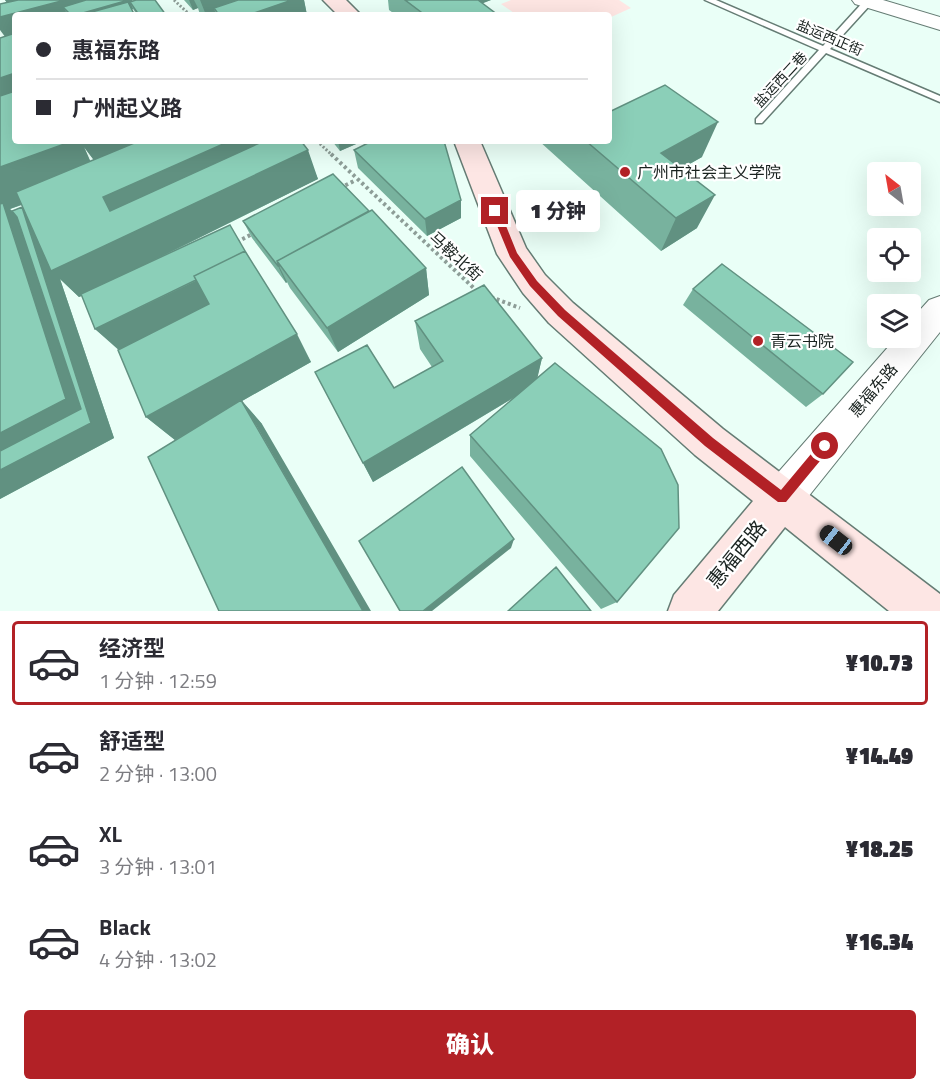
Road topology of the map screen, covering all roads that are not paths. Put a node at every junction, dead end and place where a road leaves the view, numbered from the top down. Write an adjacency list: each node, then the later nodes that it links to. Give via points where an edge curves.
1 (334, 0): 4 (main road)
2 (709, 0): 6 (lane, 盐运西正街)
3 (865, 1): 5 (street); 6 (lane, 盐运西二巷)
4 (347, 12)
5 (940, 24)
6 (826, 50): 7 (lane, 盐运西正街); 8 (lane, 盐运西二巷)
7 (940, 99)
8 (759, 121)
9 (469, 144): 11 (main road, via 513,254 534,284 561,313 709,442)
10 (940, 309): 11 (street, 惠福东路)
11 (782, 498): 12 (main road, 惠福西路); 13 (main road)
12 (690, 611)
13 (925, 611)

